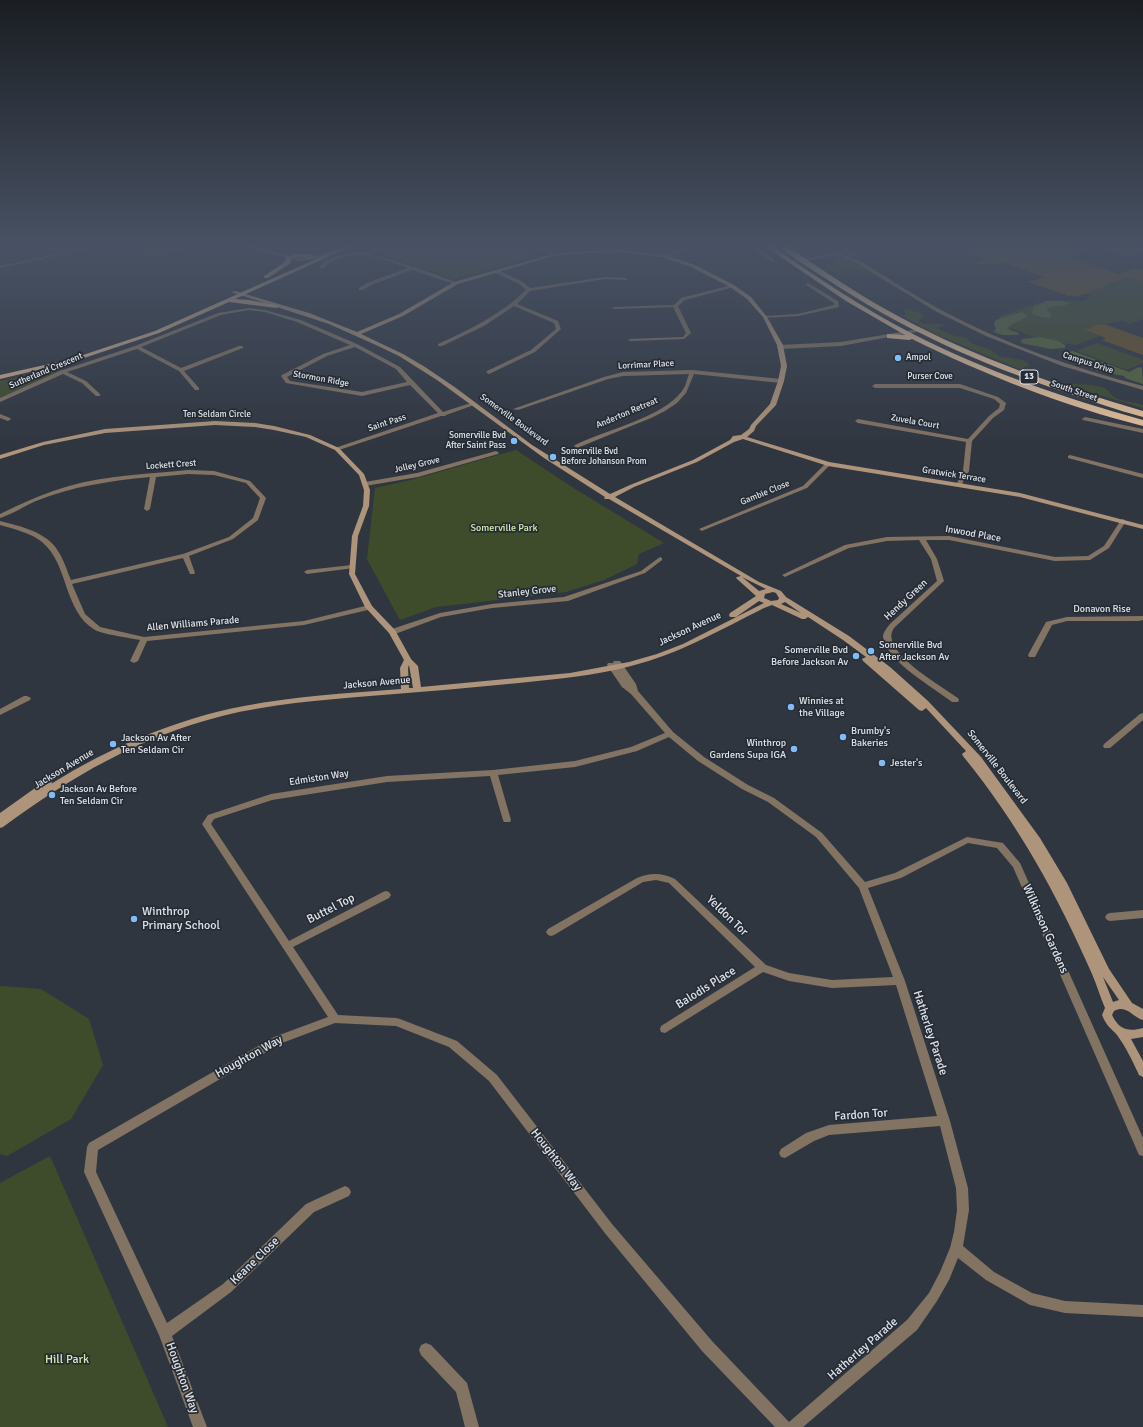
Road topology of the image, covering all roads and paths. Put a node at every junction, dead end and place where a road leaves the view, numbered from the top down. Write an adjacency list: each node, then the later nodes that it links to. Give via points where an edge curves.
1 (189, 314): 29 (main road, via 109,343)
2 (200, 314): 33 (main road, via 130,342 73,360)
3 (222, 314): 26 (street, Sutherland Crescent)
4 (274, 314): 22 (street, Sutherland Crescent, via 299,321)
5 (296, 314): 19 (street, Somerville Boulevard)
6 (305, 314): 19 (street, Somerville Boulevard)
7 (403, 314): 19 (street)
8 (499, 314): 23 (street)
9 (536, 314): 31 (street, via 556,322 559,329 533,351)
10 (679, 314): 21 (street, via 689,333 684,338)
11 (762, 314): 16 (street)
12 (804, 314): 16 (street)
13 (872, 314): 18 (highway, South Street / 13)
14 (889, 314): 17 (highway, South Street / 13)
15 (946, 314): 37 (street, Campus Drive, via 988,334 1064,364)
16 (765, 317): 24 (street)
17 (916, 329): 18 (street); 43 (highway, South Street / 13, via 965,352 1033,378)
18 (903, 331): 20 (street); 24 (street, via 838,342); 25 (highway, South Street / 13)
19 (354, 334): 41 (street, Somerville Boulevard, via 420,370)
20 (890, 336): 24 (street, via 841,344); 25 (highway, via 909,338)
21 (630, 340)
22 (355, 345): 35 (street, Sutherland Crescent, via 398,368); 35 (street, Stormon Ridge, via 325,355 284,376 288,382 362,394)
23 (440, 345)
24 (780, 346): 34 (street, via 784,366)
25 (931, 346): 49 (highway, South Street / 13, via 1025,385)
26 (137, 347): 28 (street); 30 (street, Sutherland Crescent)
27 (241, 347): 28 (street)
28 (181, 370): 38 (street)
29 (0, 371)
30 (62, 372): 39 (street, via 84,382); 40 (street, Sutherland Crescent)
31 (489, 372)
32 (692, 372): 34 (street, Lorrimar Place); 42 (street, Lorrimar Place, via 623,374); 53 (street, Anderton Retreat, via 684,392 670,404 652,415 588,439)
33 (0, 378)
34 (782, 381): 51 (street, via 773,405 752,430)
35 (410, 383): 44 (street, Sutherland Crescent)
36 (875, 386): 52 (street, Purser Cove, via 960,386 1003,403 1002,409)
37 (1143, 388)
38 (197, 389)
39 (98, 395)
40 (0, 400)
41 (474, 407): 44 (street, Saint Pass, via 453,415); 63 (street, Somerville Boulevard, via 516,440)
42 (516, 409)
43 (1143, 414)
44 (443, 415): 54 (street, Saint Pass)
45 (0, 416): 46 (street)
46 (8, 418)
47 (1085, 419): 50 (street)
48 (858, 421): 52 (street, Zuvela Court)
49 (1143, 423)
50 (1143, 431)
51 (742, 435): 58 (street, Gratwick Terrace); 63 (street, via 738,440 695,461 628,489)
52 (969, 441): 62 (street, via 966,472)
53 (577, 446)
54 (337, 449): 56 (street, Ten Seldam Circle, via 308,436 274,428 215,423 105,432 43,444); 61 (street, Ten Seldam Circle, via 356,468)
55 (496, 453): 61 (street, Jolley Grove, via 418,475)
56 (0, 457)
57 (1070, 457): 60 (street)
58 (828, 464): 62 (street, Gratwick Terrace); 69 (street, Gambie Close, via 805,487)
59 (153, 476): 64 (street); 65 (street, Lockett Crest, via 110,478 71,487 33,500); 71 (street, Lockett Crest, via 188,472 214,473 248,482 262,498 256,519 231,538)
60 (1143, 476)
61 (365, 484): 73 (street, Ten Seldam Circle, via 366,506 356,536)
62 (959, 485): 66 (street, Gratwick Terrace, via 1020,495)
63 (604, 496): 78 (street, Somerville Boulevard); 79 (street, Somerville Boulevard, via 736,576)
64 (147, 509)
65 (0, 516)
66 (1123, 521): 68 (street, Gratwick Terrace); 70 (street, Inwood Place, via 1107,547 1090,558 1055,559 949,538)
67 (0, 523): 77 (street, Allen Williams Parade, via 44,540 55,551)
68 (1143, 527)
69 (702, 529)
70 (921, 538): 76 (street, Inwood Place, via 887,539 847,546); 93 (street, Hendy Green, via 934,559 941,581 894,624 887,637 892,651 901,660)
71 (185, 555): 75 (street); 77 (street, Lockett Crest)
72 (660, 560): 84 (street, Stanley Grove, via 643,572 565,599 440,614)
73 (352, 567): 74 (street); 82 (street, Ten Seldam Circle, via 352,574)
74 (307, 572)
75 (192, 573)
76 (785, 576)
77 (68, 582): 85 (street, Allen Williams Parade, via 82,615 98,629)
78 (773, 590): 79 (street, via 762,592); 80 (street, Somerville Boulevard, via 782,594)
79 (760, 597): 81 (street, Somerville Boulevard); 89 (street, Jackson Avenue, via 728,618 671,646)
80 (784, 598): 81 (street, via 781,602); 111 (street, Somerville Boulevard, via 846,638 887,669 917,695 978,759 1037,840 1064,885 1105,971)
81 (773, 604): 89 (street, Jackson Avenue, via 761,606 675,649); 110 (street, Somerville Boulevard, via 809,619 859,654 919,705 972,761 1034,848 1095,971)
82 (369, 607): 84 (street, Ten Seldam Circle); 85 (street, Allen Williams Parade, via 304,623)
83 (1143, 618): 86 (street, Donavon Rise, via 1067,619 1049,624)
84 (392, 632): 87 (street, Ten Seldam Circle)
85 (144, 639): 88 (street)
86 (1032, 655)
87 (408, 660): 90 (street, Ten Seldam Circle, via 414,666); 91 (street, via 404,668)
88 (134, 661)
89 (615, 666): 90 (street, Jackson Avenue, via 555,678); 96 (street, Hatherley Parade, via 625,686 634,692)
90 (417, 688): 91 (street, Jackson Avenue)
91 (405, 689): 99 (street, Jackson Avenue, via 280,698 190,718 139,736 97,755 42,787); 101 (street, Jackson Avenue, via 273,703 199,719 148,737 94,762 41,794)
92 (27, 698): 94 (street)
93 (955, 700)
94 (0, 712)
95 (1143, 716): 97 (street)
96 (670, 734): 98 (street, Edmiston Way, via 634,749 575,764); 102 (street, Hatherley Parade, via 701,758 745,787 771,800 819,835)
97 (1107, 746)
98 (493, 772): 100 (street); 107 (street, Edmiston Way, via 387,779 271,797 211,817 206,824)
99 (0, 817)
100 (507, 820)
101 (0, 825)
102 (863, 886): 109 (street, Hatherley Parade); 118 (street, Wilkinson Gardens, via 898,876 967,840 1000,845 1017,866)
103 (386, 896): 107 (street, Buttel Top)
104 (1143, 914): 105 (street)
105 (1110, 917)
106 (551, 932): 108 (street, Yeldon Tor, via 640,880 657,876 672,881)
107 (287, 946): 112 (street, Edmiston Way)
108 (762, 968): 109 (street, Yeldon Tor, via 788,977 832,984); 113 (street, Balodis Place)
109 (900, 981): 117 (street, Hatherley Parade)
110 (1110, 1008): 111 (street, via 1118,1004); 114 (street, Somerville Boulevard, via 1108,1019)
111 (1138, 1010)
112 (335, 1019): 123 (street, Houghton Way, via 278,1040 93,1147 90,1172); 127 (street, Houghton Way, via 396,1022 453,1044 493,1078 613,1234 707,1346)
113 (665, 1030)
114 (1120, 1031): 115 (street, via 1131,1035); 116 (street)
115 (1143, 1032)
116 (1143, 1072)
117 (944, 1121): 119 (street, Fardon Tor, via 829,1130 810,1137); 121 (street, Hatherley Parade, via 962,1188 962,1217)
118 (1143, 1151)
119 (786, 1153)
120 (344, 1192): 123 (street, Keane Close, via 310,1208 228,1288)
121 (956, 1248): 122 (street, via 990,1276 1030,1299 1066,1307); 128 (street, Hatherley Parade, via 945,1276 912,1324)
122 (1143, 1311)
123 (165, 1333): 125 (street, Houghton Way)
124 (426, 1350): 126 (street, via 462,1388)
125 (200, 1427)
126 (472, 1427)
127 (784, 1427)
128 (793, 1427)

